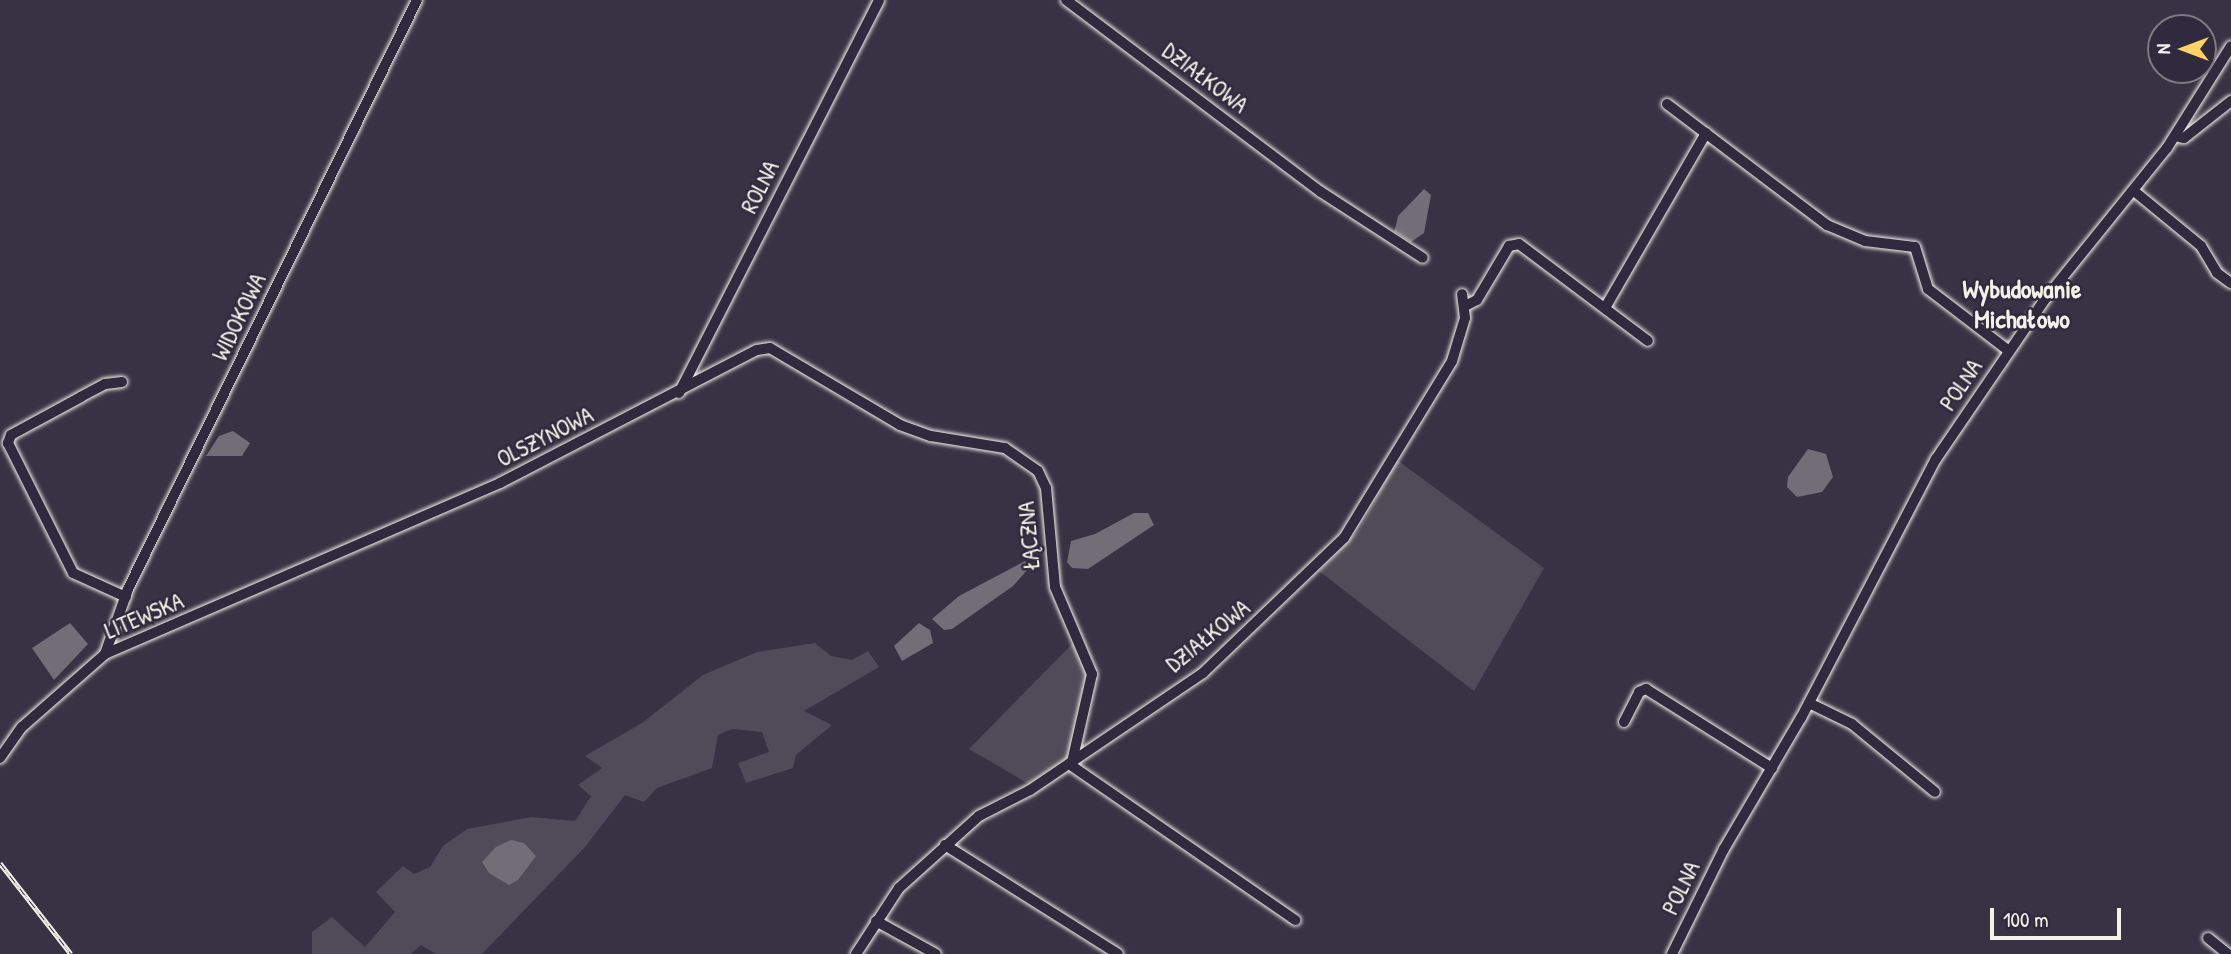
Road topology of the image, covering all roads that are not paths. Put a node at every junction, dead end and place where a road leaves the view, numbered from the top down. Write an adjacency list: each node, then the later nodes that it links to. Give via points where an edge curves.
1 (417, 0): 23 (street, WIDOKOWA)
2 (879, 0): 19 (street, ROLNA)
3 (1066, 0): 10 (street, DZIAŁKOWA, via 1321,192)
4 (2231, 46): 8 (street, POLNA)
5 (2231, 101): 8 (street, via 2184,138)
6 (1667, 104): 7 (street)
7 (1706, 133): 14 (street); 17 (street, via 1842,233 1915,247 1931,293)
8 (2175, 136): 9 (street, POLNA)
9 (2134, 191): 11 (street, via 2201,246 2217,273); 17 (street, POLNA)
10 (1423, 258)
11 (2231, 283)
12 (1462, 294): 13 (street, DZIAŁKOWA)
13 (1465, 306): 14 (street, via 1477,300 1509,246 1519,244); 28 (street, DZIAŁKOWA, via 1452,360 1344,538 1217,661)
14 (1605, 308): 15 (street)
15 (1648, 341)
16 (770, 348): 19 (street, OLSZYNOWA); 28 (street, ŁĄCZNA, via 900,425 931,436 1005,448 1038,471 1046,488 1055,587 1092,674)
17 (2009, 351): 25 (street, POLNA, via 1936,459)
18 (122, 382): 20 (street, via 105,384)
19 (679, 393): 22 (street, OLSZYNOWA, via 500,483)
20 (11, 435): 21 (street); 23 (street, via 8,443 21,478 74,573)
21 (0, 442)
22 (335, 554): 24 (street, LITEWSKA)
23 (126, 597): 24 (street, WIDOKOWA)
24 (105, 654): 27 (street, LITEWSKA, via 22,727)
25 (1809, 703): 29 (street, POLNA); 30 (street, via 1852,724)
26 (1624, 722): 29 (street, via 1639,692 1646,690)
27 (0, 758)
28 (1070, 763): 31 (street, DZIAŁKOWA, via 979,816); 32 (street)
29 (1772, 768): 38 (street, POLNA, via 1724,849)
30 (1935, 792)
31 (945, 845): 33 (street, DZIAŁKOWA, via 899,888); 37 (street)
32 (1295, 920)
33 (875, 922): 35 (street, DZIAŁKOWA); 36 (street)
34 (2208, 939): 39 (street)
35 (856, 954)
36 (936, 954)
37 (1118, 954)
38 (1672, 954)
39 (2228, 954)

